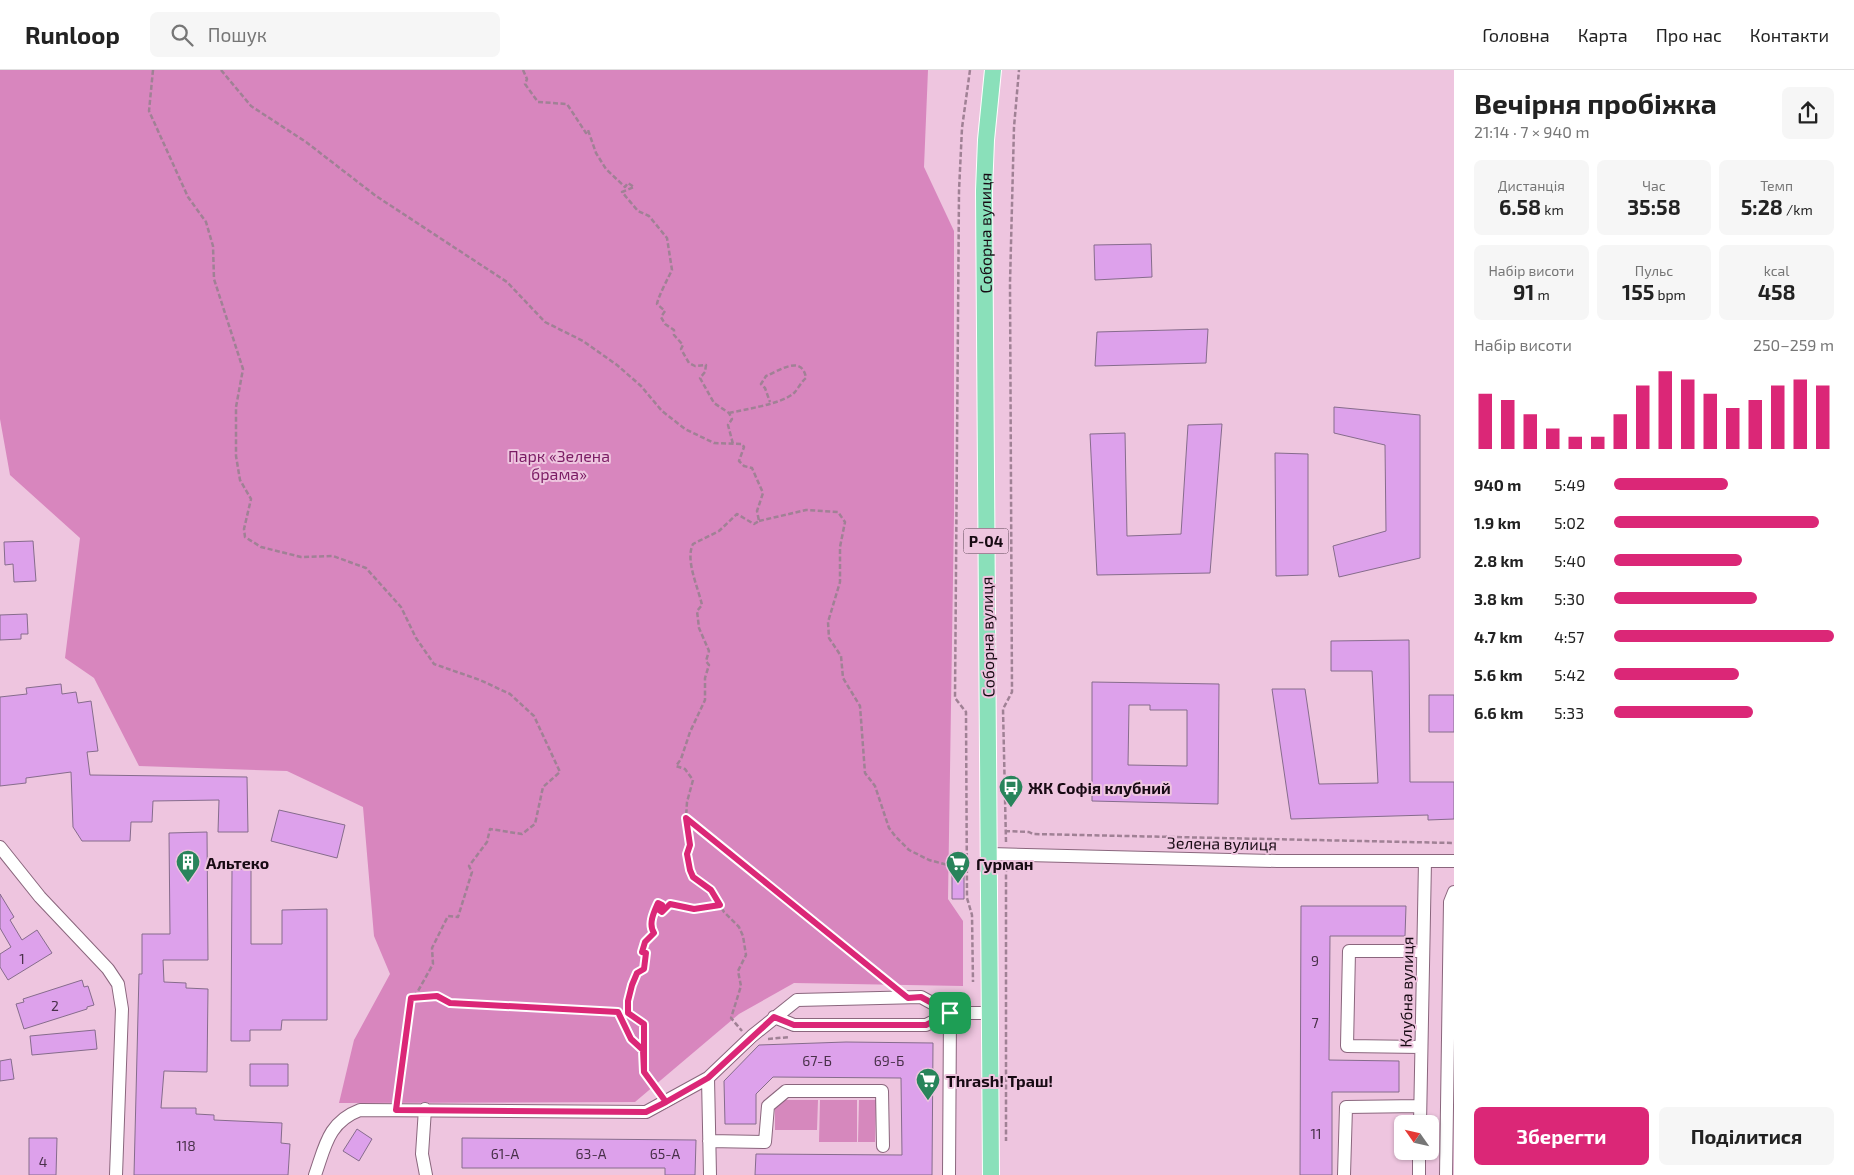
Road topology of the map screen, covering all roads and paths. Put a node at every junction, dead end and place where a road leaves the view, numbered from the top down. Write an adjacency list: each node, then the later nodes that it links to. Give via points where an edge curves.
1 (153, 70): 26 (path, via 149,111 188,197 206,222 213,246 214,279 243,369 236,407 236,456 240,480 251,499 245,537 261,547 301,557 333,556 366,568 401,607 416,638 434,664 510,694 534,716 560,772 542,787 535,824 522,834 490,829 487,842 469,866 472,872 458,917 448,916 432,948 433,964 418,992)
2 (221, 70): 9 (path, via 251,106 306,142 376,196 507,282 545,322 583,341 617,365 662,411 685,429 714,443)
3 (523, 70): 8 (path, via 527,79 525,84 538,102 567,104 586,133 588,130 606,169 625,187 628,183 634,187 622,192 628,202 638,212 649,216 667,238 672,270 658,298 657,304 665,311 661,317 674,330 689,363 706,366 700,378 704,388 714,403)
4 (970, 70): 19 (path, via 962,128 959,191 955,698 966,712)
5 (994, 70): 16 (main road, Соборна вулиця / Р-04, via 984,191)
6 (1020, 70): 12 (path, via 1014,127 1010,283 1012,692 1003,709)
7 (770, 402): 7 (path, via 778,403 794,393 806,378 803,369 790,364 766,376 760,384); 8 (path)
8 (729, 413): 9 (path, via 732,419 728,425)
9 (733, 444): 10 (path, via 742,444 744,448 739,461 752,468 763,492 757,511)
10 (759, 521): 11 (path, via 754,524 737,514 719,531 693,544 688,553 702,605 697,611 699,628 709,651 706,661 709,665 705,700 676,766 685,769 693,780 686,802); 19 (path, via 819,510 838,512 845,522 840,547 840,582 828,622 829,638 841,656 843,678 860,706 866,772 875,786 888,828 909,850 929,860)
11 (686, 818): 22 (path, via 690,870 693,877 711,890); 27 (path)
12 (1006, 831): 13 (path); 14 (path)
13 (1006, 842)
14 (1454, 843)
15 (0, 848): 47 (street, via 20,875 92,950 118,984 122,1009)
16 (990, 854): 17 (street, Зелена вулиця); 28 (main road, Соборна вулиця / Р-04)
17 (1425, 861): 18 (street, Зелена вулиця); 23 (street, Клубна вулиця)
18 (1454, 861)
19 (967, 870): 24 (path, via 967,898 972,915)
20 (1006, 873): 44 (path)
21 (1454, 892): 25 (street, via 1450,902)
22 (720, 905): 31 (path, via 743,936 746,955 738,971 741,986 731,1018 739,1030); 35 (path, via 694,909 670,904 662,912 659,910 662,905 658,903 652,919 654,933 645,942 642,952 646,953 644,969 635,978 628,1001 628,1013 644,1024)
23 (1423, 951): 34 (street, Клубна вулиця); 34 (street, via 1349,951 1347,1046)
24 (973, 982)
25 (1451, 991): 45 (street)
26 (411, 998): 35 (path, via 437,996 450,1003 618,1012 631,1039); 40 (path)
27 (908, 998): 29 (street, via 921,997); 30 (street, via 797,1000)
28 (991, 1012): 29 (street); 52 (main road, Соборна вулиця / Р-04)
29 (950, 1013): 30 (street, via 926,1025 794,1025); 51 (street)
30 (774, 1017): 31 (street)
31 (752, 1036): 36 (street)
32 (794, 1037): 33 (path)
33 (765, 1039)
34 (1421, 1047): 38 (street, Клубна вулиця)
35 (643, 1050): 37 (path, via 644,1072)
36 (708, 1078): 37 (street); 42 (street)
37 (666, 1102): 39 (street, via 646,1112)
38 (1420, 1106): 41 (street, Клубна вулиця); 53 (street, via 1346,1107)
39 (425, 1109): 40 (street); 49 (street, via 422,1154)
40 (396, 1110): 48 (street, via 360,1110 340,1122 330,1132)
41 (1420, 1115)
42 (710, 1141): 43 (street, via 765,1142 768,1106 786,1092 882,1091); 50 (street)
43 (883, 1146)
44 (1006, 1146)
45 (1450, 1151): 55 (street)
46 (1419, 1160): 54 (street)
47 (116, 1175)
48 (316, 1175)
49 (426, 1175)
50 (710, 1175)
51 (949, 1175)
52 (991, 1175)
53 (1344, 1175)
54 (1419, 1175)
55 (1446, 1175)

